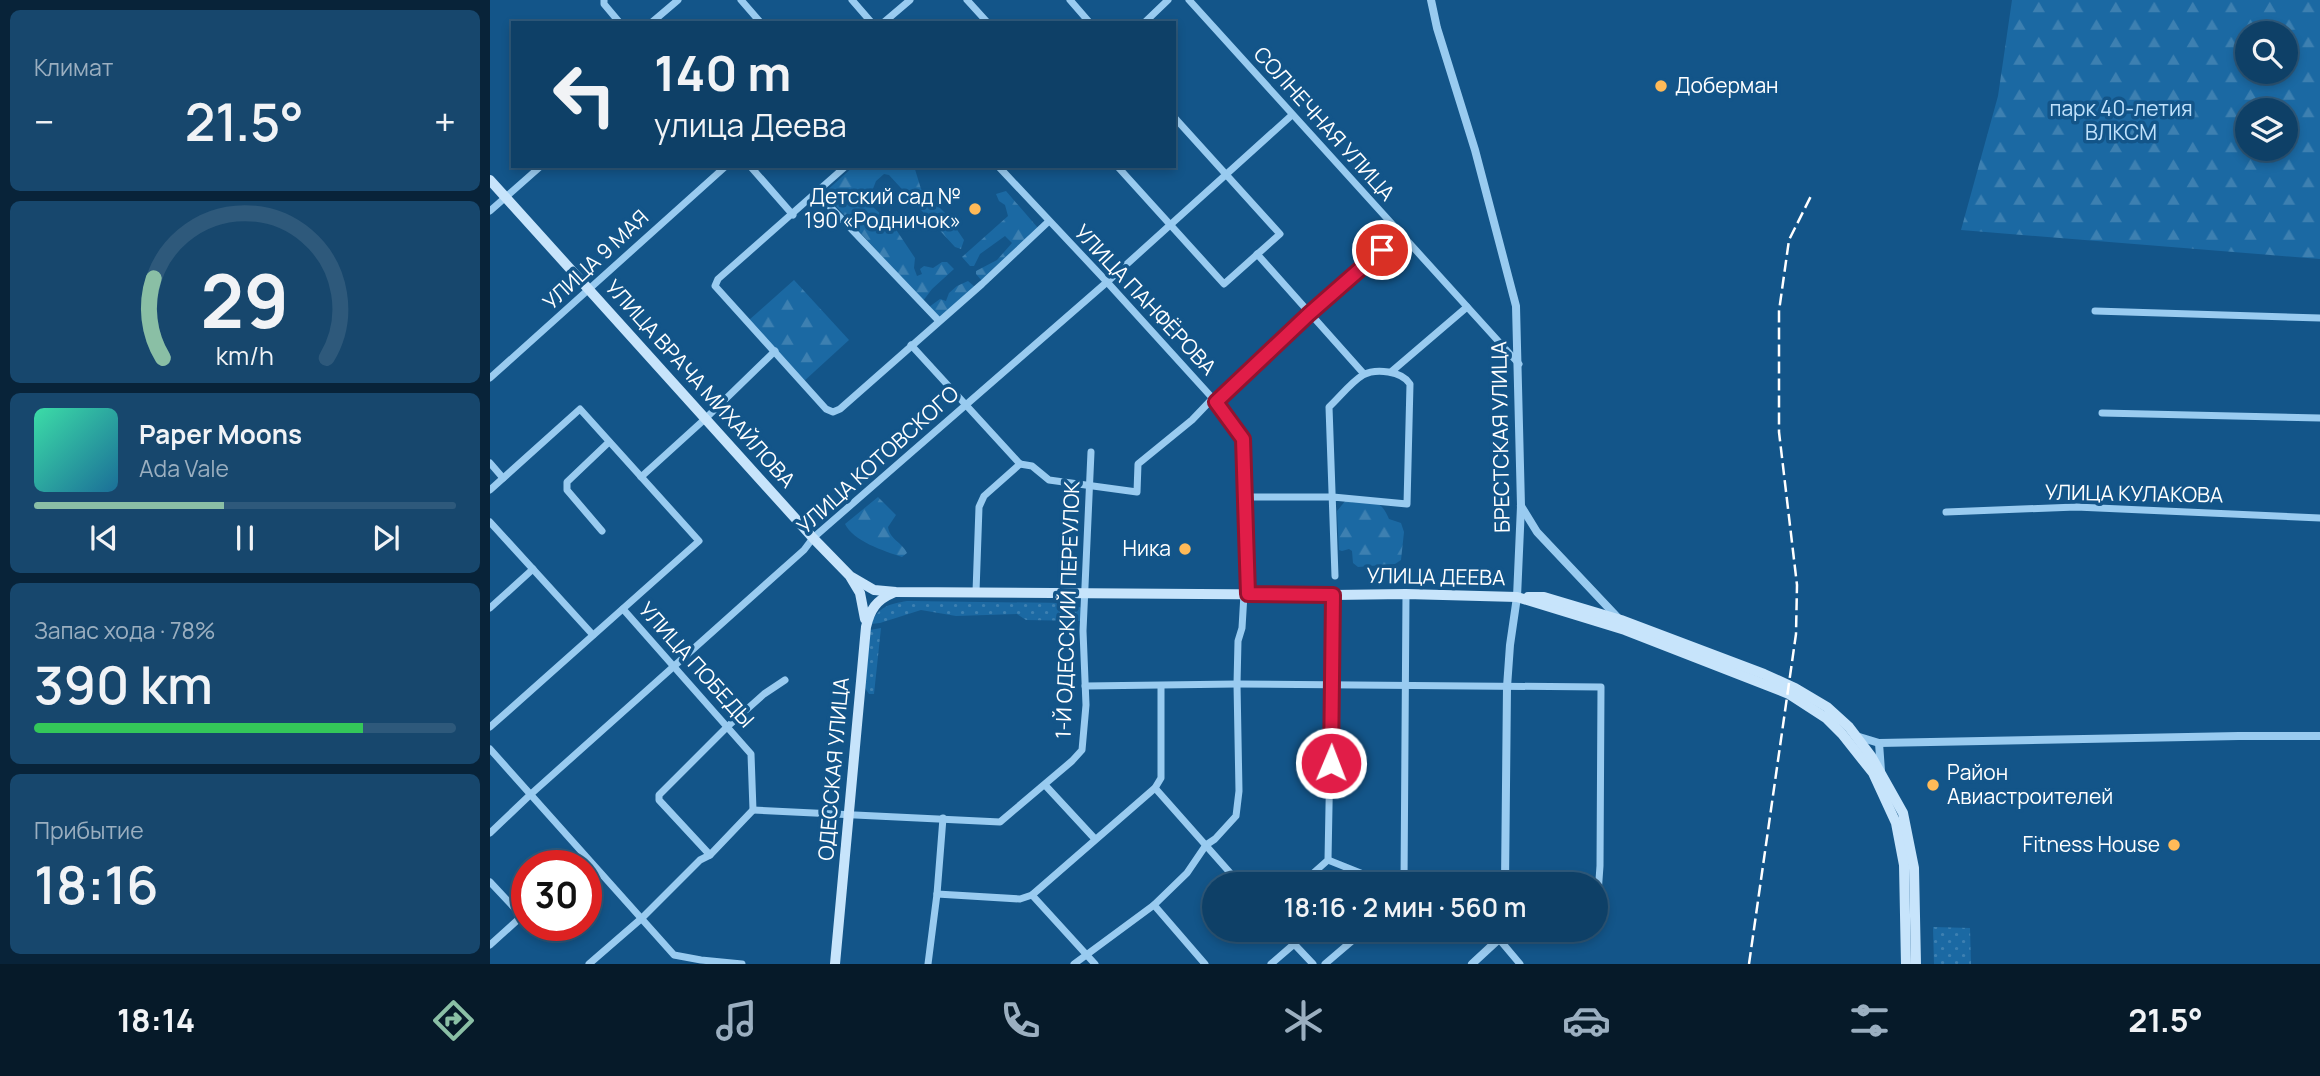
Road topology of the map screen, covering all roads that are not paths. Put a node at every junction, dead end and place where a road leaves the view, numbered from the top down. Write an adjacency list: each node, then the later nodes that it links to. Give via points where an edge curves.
1 (604, 0): 11 (street)
2 (678, 0): 12 (street)
3 (741, 0): 13 (street)
4 (852, 0): 14 (street)
5 (910, 0): 15 (street)
6 (967, 0): 16 (street)
7 (1070, 0): 17 (street)
8 (1168, 0): 18 (street)
9 (1189, 0): 19 (street, СОЛНЕЧНАЯ УЛИЦА)
10 (1431, 0): 46 (street, БРЕСТСКАЯ УЛИЦА, via 1516,306)
11 (618, 21)
12 (654, 21)
13 (759, 21)
14 (870, 21)
15 (885, 21)
16 (986, 21)
17 (1088, 21)
18 (1146, 21)
19 (1292, 114): 27 (street, УЛИЦА КОТОВСКОГО); 35 (street, СОЛНЕЧНАЯ УЛИЦА)
20 (1176, 119): 27 (street)
21 (539, 168): 30 (street)
22 (724, 168): 38 (street, УЛИЦА 9 МАЯ, via 601,276)
23 (752, 168): 32 (street)
24 (844, 168): 29 (street)
25 (1000, 168): 33 (street, УЛИЦА ПАНФЁРОВА)
26 (1119, 168): 34 (street)
27 (1226, 175): 34 (street, УЛИЦА КОТОВСКОГО); 36 (street, via 1280,234)
28 (490, 180): 30 (main road, УЛИЦА ВРАЧА МИХАЙЛОВА)
29 (817, 193): 32 (street); 43 (street)
30 (506, 197): 31 (street); 38 (main road, УЛИЦА ВРАЧА МИХАЙЛОВА)
31 (490, 211)
32 (793, 215): 45 (street, via 715,286)
33 (1048, 222): 37 (street, УЛИЦА ПАНФЁРОВА); 43 (street)
34 (1170, 225): 36 (street, via 1224,284); 37 (street, УЛИЦА КОТОВСКОГО)
35 (1400, 234): 39 (street, СОЛНЕЧНАЯ УЛИЦА); 41 (street)
36 (1257, 254): 41 (street)
37 (1107, 282): 50 (street, УЛИЦА ПАНФЁРОВА); 51 (street, УЛИЦА КОТОВСКОГО)
38 (590, 291): 49 (street, УЛИЦА 9 МАЯ); 53 (main road, УЛИЦА ВРАЧА МИХАЙЛОВА)
39 (1467, 307): 46 (street, СОЛНЕЧНАЯ УЛИЦА); 47 (street)
40 (2095, 311): 42 (street)
41 (1309, 314): 48 (street); 50 (street)
42 (2320, 317)
43 (939, 321): 44 (street)
44 (911, 345): 45 (street, via 833,412); 51 (street)
45 (775, 351): 53 (street)
46 (1518, 365): 65 (street, БРЕСТСКАЯ УЛИЦА)
47 (1391, 372): 48 (street); 64 (street, via 1410,384 1407,504)
48 (1364, 374): 64 (street, via 1329,407)
49 (490, 378)
50 (1215, 400): 61 (street, via 1138,464 1137,492); 63 (street, УЛИЦА ПАНФЁРОВА, via 1243,439)
51 (966, 404): 58 (street); 70 (street, УЛИЦА КОТОВСКОГО)
52 (2102, 412): 54 (street)
53 (706, 418): 59 (street); 70 (main road, УЛИЦА ВРАЧА МИХАЙЛОВА)
54 (2320, 418)
55 (609, 442): 59 (street); 60 (street, via 580,409); 69 (street, via 567,482 567,490)
56 (1091, 452): 61 (street, 1-Й ОДЕССКИЙ ПЕРЕУЛОК)
57 (490, 463): 60 (street)
58 (1020, 464): 61 (street, via 1032,466 1049,480); 75 (street, via 984,496 979,507)
59 (641, 477): 82 (street, via 698,541)
60 (503, 478): 62 (street)
61 (1088, 487): 76 (street, 1-Й ОДЕССКИЙ ПЕРЕУЛОК)
62 (490, 490)
63 (1247, 497): 64 (street); 77 (street, УЛИЦА ПАНФЁРОВА)
64 (1333, 497): 73 (street)
65 (1521, 506): 80 (street, БРЕСТСКАЯ УЛИЦА); 83 (street, via 1538,532)
66 (1946, 512): 67 (street, УЛИЦА КУЛАКОВА, via 2076,508)
67 (2320, 518)
68 (490, 522): 71 (street)
69 (602, 531)
70 (813, 538): 72 (main road, УЛИЦА ВРАЧА МИХАЙЛОВА); 86 (street, УЛИЦА КОТОВСКОГО)
71 (533, 569): 81 (street); 85 (street)
72 (850, 576): 74 (main road, УЛИЦА ВРАЧА МИХАЙЛОВА, via 874,590); 84 (main road, via 860,593)
73 (1335, 576)
74 (896, 592): 75 (main road, УЛИЦА ДЕЕВА); 84 (main road, ОДЕССКАЯ УЛИЦА, via 875,604)
75 (976, 592): 76 (main road, УЛИЦА ДЕЕВА)
76 (1086, 592): 77 (main road, УЛИЦА ДЕЕВА); 89 (street, 1-Й ОДЕССКИЙ ПЕРЕУЛОК)
77 (1246, 594): 79 (main road, УЛИЦА ДЕЕВА); 88 (street, УЛИЦА ПАНФЁРОВА)
78 (1406, 594): 79 (main road, УЛИЦА ДЕЕВА); 80 (main road, УЛИЦА ДЕЕВА); 92 (street)
79 (1333, 595): 91 (street)
80 (1517, 597): 83 (main road, via 1544,597); 93 (street, БРЕСТСКАЯ УЛИЦА); 143 (main road, УЛИЦА ДЕЕВА, via 1618,628 1756,680 1826,718 1873,773 1896,823 1904,865)
81 (490, 608)
82 (622, 608): 85 (street); 86 (street, УЛИЦА ПОБЕДЫ)
83 (1621, 620): 96 (main road, via 1795,688 1827,707)
84 (866, 626): 105 (main road, ОДЕССКАЯ УЛИЦА)
85 (593, 635): 94 (street)
86 (674, 667): 95 (street, УЛИЦА ПОБЕДЫ); 103 (street, УЛИЦА КОТОВСКОГО)
87 (785, 680): 95 (street)
88 (1237, 684): 90 (street); 91 (street); 109 (street, УЛИЦА ПАНФЁРОВА, via 1236,816)
89 (1085, 686): 90 (street); 101 (street, 1-Й ОДЕССКИЙ ПЕРЕУЛОК, via 1082,750)
90 (1161, 686): 102 (street, via 1161,778)
91 (1332, 686): 92 (street); 111 (street)
92 (1407, 687): 93 (street); 115 (street)
93 (1507, 687): 116 (street, БРЕСТСКАЯ УЛИЦА); 117 (street, via 1601,687)
94 (490, 727)
95 (727, 727): 104 (street, УЛИЦА ПОБЕДЫ, via 751,754); 110 (street, via 659,795)
96 (1856, 736): 98 (street); 100 (main road)
97 (2320, 736): 98 (street)
98 (1879, 743): 100 (street)
99 (490, 749): 103 (street)
100 (1882, 774): 144 (main road, via 1903,813 1911,845)
101 (1045, 785): 106 (street, 1-Й ОДЕССКИЙ ПЕРЕУЛОК, via 1000,822); 108 (street)
102 (1155, 788): 108 (street); 109 (street)
103 (531, 794): 107 (street, УЛИЦА КОТОВСКОГО); 122 (street)
104 (753, 810): 105 (street, 1-Й ОДЕССКИЙ ПЕРЕУЛОК); 110 (street)
105 (849, 813): 106 (street, 1-Й ОДЕССКИЙ ПЕРЕУЛОК); 133 (main road, ОДЕССКАЯ УЛИЦА)
106 (943, 818): 119 (street)
107 (490, 834)
108 (1095, 839): 120 (street)
109 (1206, 845): 112 (street); 121 (street, УЛИЦА ПАНФЁРОВА, via 1187,873)
110 (710, 855): 122 (street)
111 (1328, 860): 113 (street); 114 (street)
112 (1230, 872)
113 (1314, 872)
114 (1358, 872)
115 (1404, 872)
116 (1505, 872)
117 (1600, 872)
118 (490, 882): 127 (street, via 522,916)
119 (937, 894): 120 (street, via 1020,899); 134 (street)
120 (1032, 895): 129 (street)
121 (1154, 905): 129 (street, УЛИЦА ПАНФЁРОВА); 137 (street)
122 (642, 918): 130 (street, via 674,955); 131 (street)
123 (1291, 942): 128 (street)
124 (1351, 942): 140 (street)
125 (1496, 942): 141 (street)
126 (1502, 942): 142 (street)
127 (490, 945)
128 (1293, 945): 138 (street); 139 (street)
129 (1085, 954): 135 (street, УЛИЦА ПАНФЁРОВА); 136 (street)
130 (700, 962): 132 (street)
131 (589, 964)
132 (742, 964)
133 (835, 964)
134 (928, 964)
135 (1073, 964)
136 (1095, 964)
137 (1205, 964)
138 (1271, 964)
139 (1313, 964)
140 (1325, 964)
141 (1472, 964)
142 (1520, 964)
143 (1906, 964)
144 (1916, 964)

